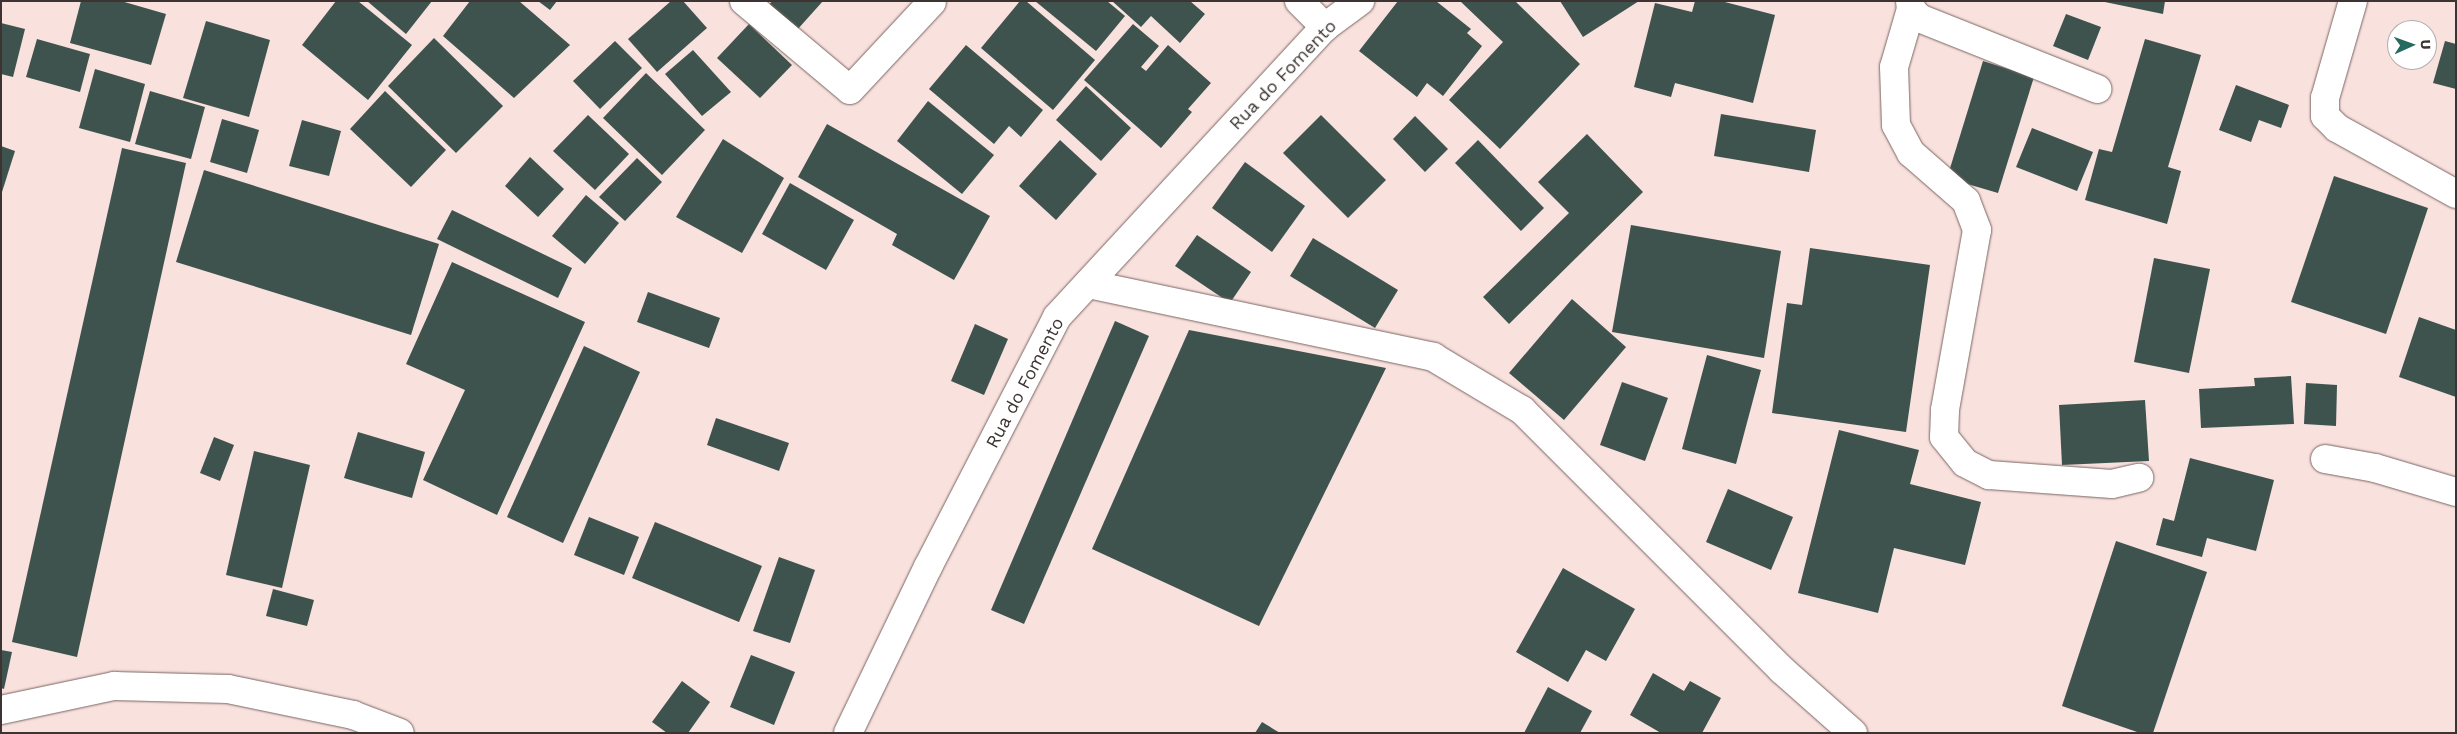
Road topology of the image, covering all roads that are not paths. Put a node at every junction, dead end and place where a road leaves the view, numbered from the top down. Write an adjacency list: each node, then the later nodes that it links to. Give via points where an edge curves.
1 (744, 1): 2 (street, via 850,90)
2 (932, 1)
3 (1299, 1): 7 (street)
4 (1360, 1): 7 (street, Rua do Fomento)
5 (2353, 1): 9 (street, via 2326,98 2325,116 2337,128)
6 (1911, 5): 8 (street, via 1919,18); 12 (street, via 1894,67 1896,125 1912,153 1966,201 1977,230 1944,437 1965,463 1990,475 2112,484)
7 (1325, 27): 10 (street, Rua do Fomento)
8 (2097, 89)
9 (2456, 194)
10 (1088, 284): 16 (street, Rua do Fomento, via 1057,317 928,567); 17 (street, via 1433,357 1522,410 1782,670)
11 (2325, 459): 13 (street, via 2375,468)
12 (2139, 478)
13 (2456, 492)
14 (1, 710): 15 (street, via 114,686 228,689 353,715)
15 (400, 733)
16 (848, 733)
17 (1853, 733)

